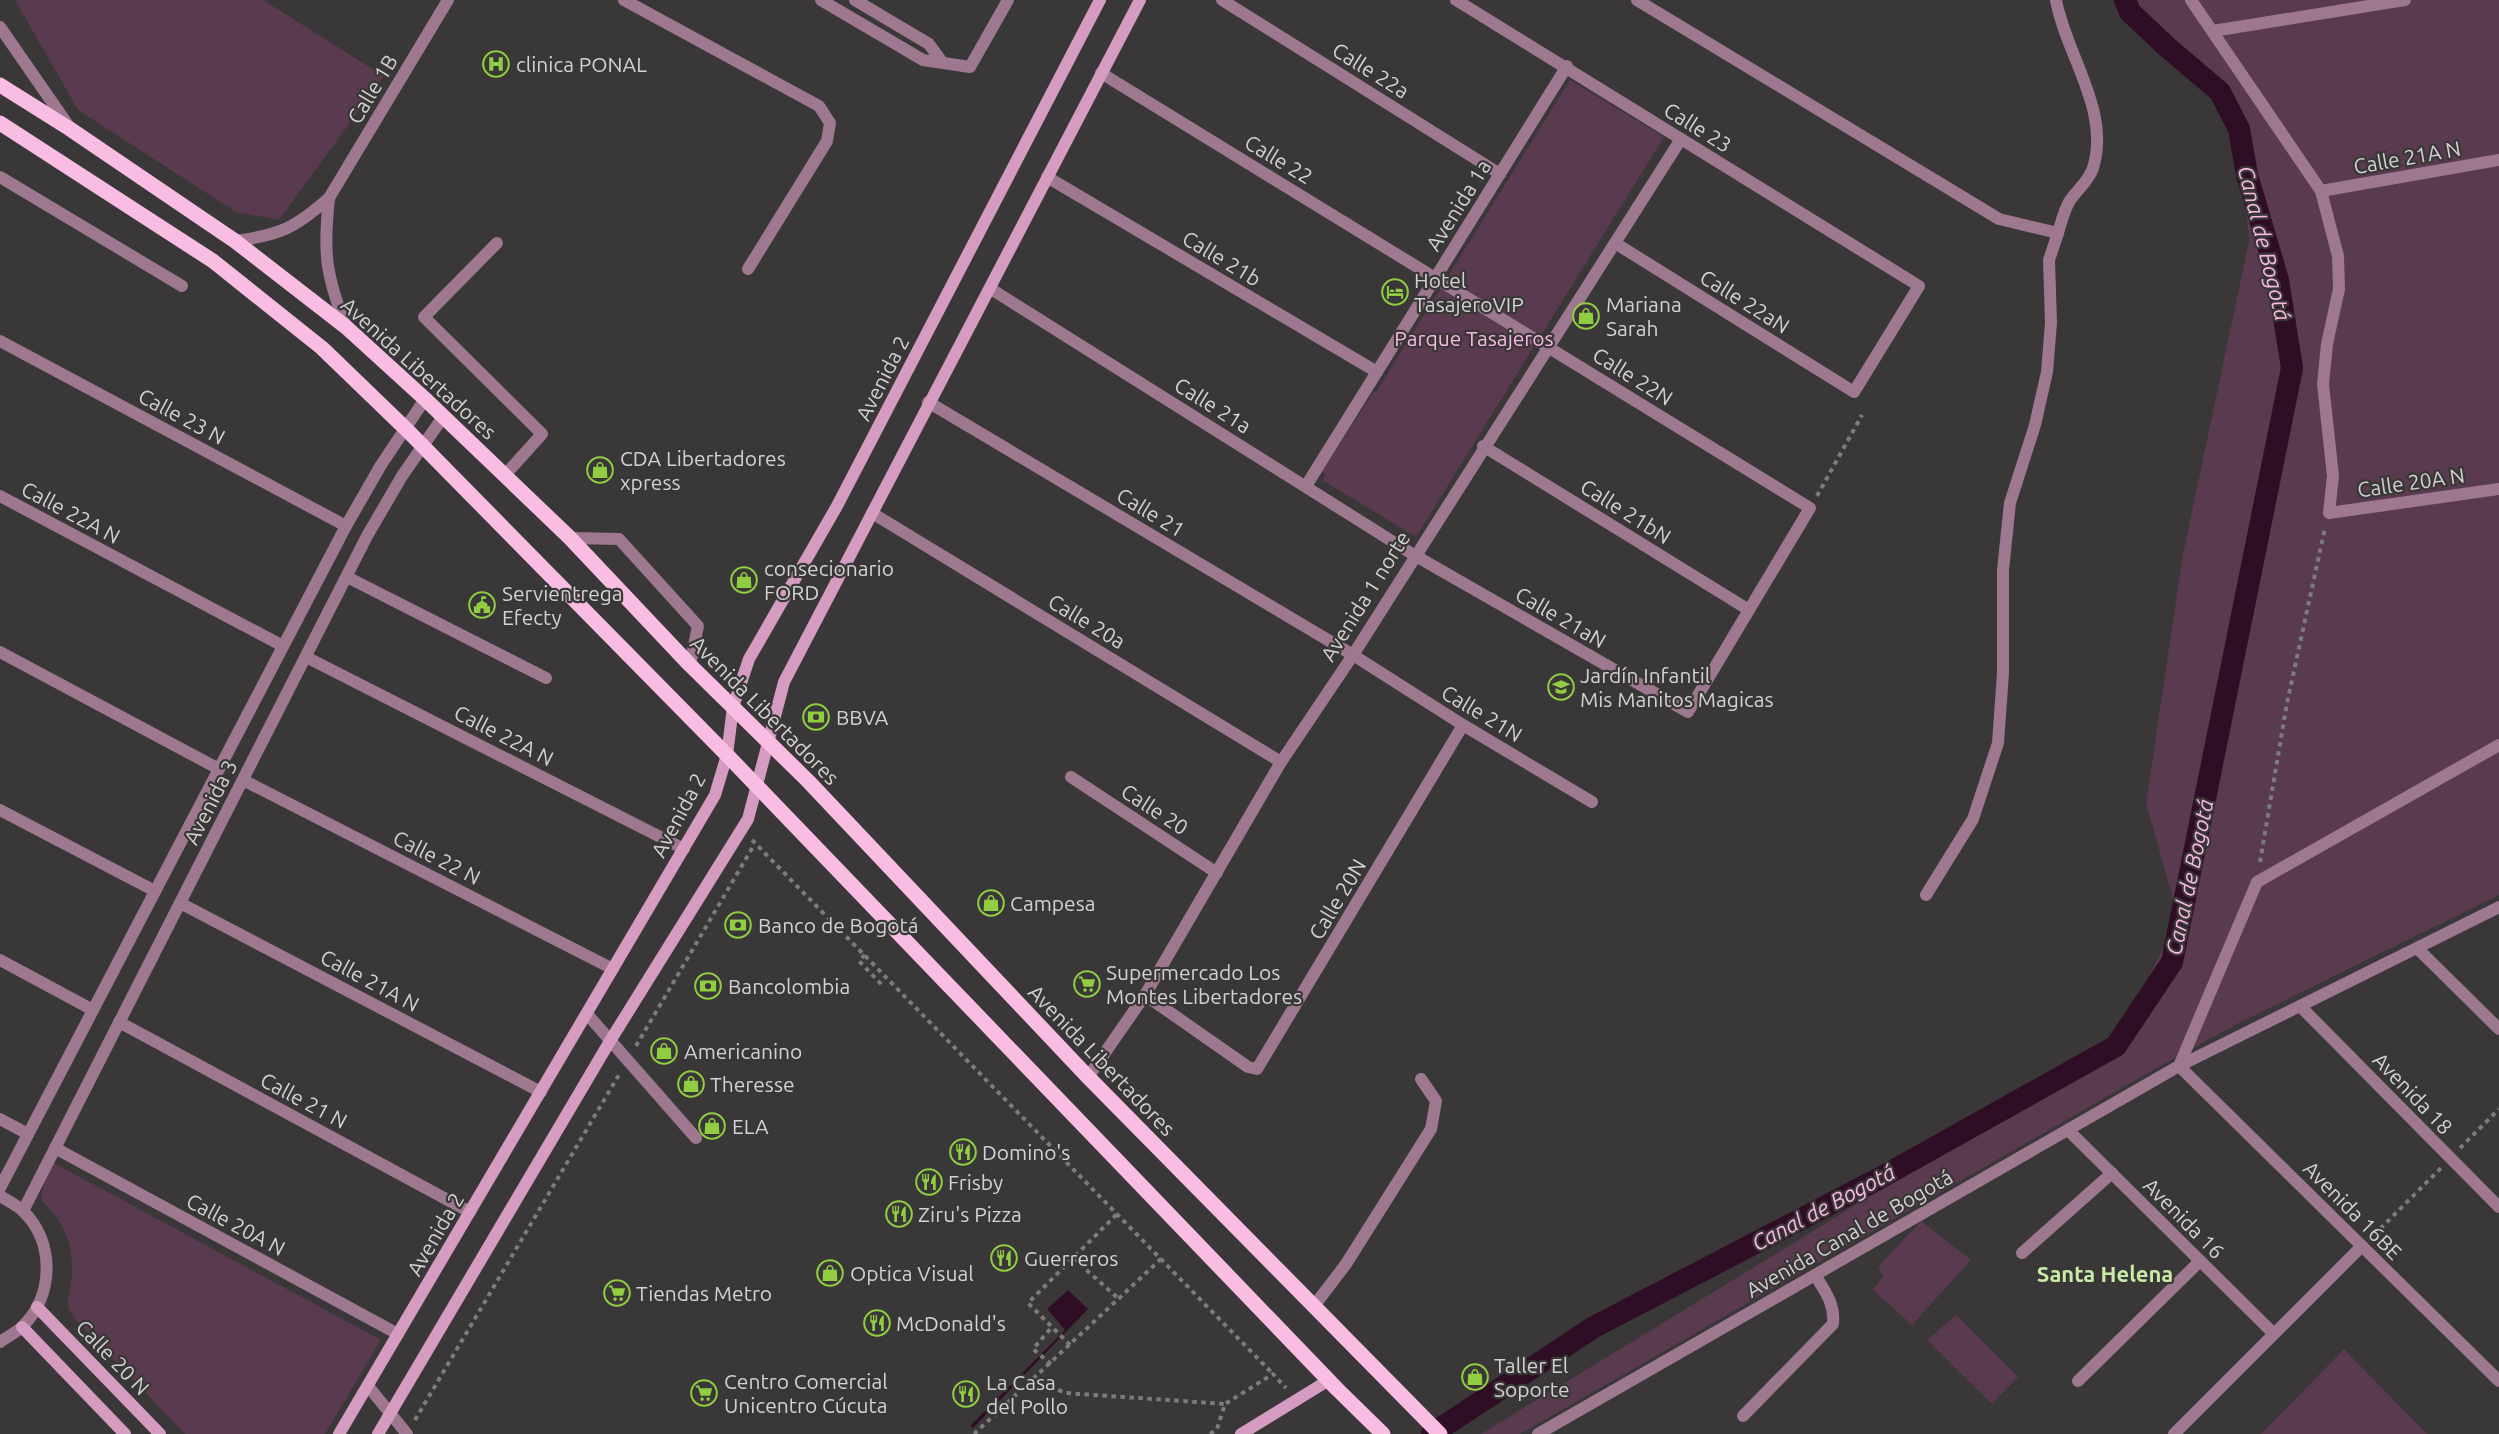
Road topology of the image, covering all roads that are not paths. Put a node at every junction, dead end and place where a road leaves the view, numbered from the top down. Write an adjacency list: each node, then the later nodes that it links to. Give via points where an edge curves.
1 (448, 0): 28 (street, Calle 1B)
2 (624, 0): 33 (street, via 819,106 830,123 827,141)
3 (821, 0): 16 (street, via 923,60)
4 (855, 0): 16 (street, via 929,44)
5 (1008, 0): 16 (street, via 970,67)
6 (1100, 0): 64 (street, Avenida 2, via 837,506 750,658)
7 (1140, 0): 18 (street)
8 (1222, 0): 24 (street, Calle 22a)
9 (1456, 0): 17 (street, Calle 23)
10 (1637, 0): 29 (street, via 1999,219)
11 (2056, 0): 29 (street, via 2063,29 2085,79 2099,139 2093,171 2069,202)
12 (2192, 0): 15 (street)
13 (2405, 0): 15 (street)
14 (0, 27): 21 (street)
15 (2213, 31): 27 (street)
16 (942, 62)
17 (1567, 66): 22 (street, Calle 23); 24 (street, Avenida 1a)
18 (1101, 73): 26 (street); 34 (street, Calle 22)
19 (0, 85): 21 (main road, Avenida Libertadores)
20 (0, 123): 45 (main road, via 213,261 322,348)
21 (70, 129): 30 (main road, Avenida Libertadores)
22 (1681, 139): 32 (street, Avenida 1 norte); 41 (street, Calle 23, via 1919,286)
23 (2499, 160): 27 (street, Calle 21A N)
24 (1500, 174): 34 (street, Avenida 1a)
25 (0, 177): 35 (street)
26 (1047, 177): 36 (street); 40 (street, Calle 21b)
27 (2321, 191): 50 (street, Calle 20A N, via 2338,256 2339,289 2323,384 2333,476 2328,513)
28 (329, 198): 30 (street, Calle 1B, via 303,222 270,237); 37 (street, Calle 1B, via 325,253 330,286)
29 (2058, 233): 79 (street, via 2049,260 2051,323 2047,372 2010,503 2003,570 1998,743 1973,819)
30 (236, 241): 37 (main road, Avenida Libertadores)
31 (497, 243): 48 (street, via 424,317 542,434)
32 (1615, 243): 39 (street, Avenida 1 norte); 41 (street, Calle 22aN)
33 (748, 269)
34 (1436, 278): 39 (street, Calle 22N); 40 (street, Avenida 1a)
35 (182, 286)
36 (990, 289): 43 (street); 49 (street, Calle 21a)
37 (346, 327): 42 (main road, Avenida Libertadores)
38 (0, 341): 53 (street, Calle 23 N)
39 (1547, 346): 46 (street, Avenida 1 norte); 57 (street, Calle 22N, via 1810,508)
40 (1377, 372): 49 (street, Avenida 1a)
41 (1854, 392)
42 (425, 399): 44 (main road, Avenida Libertadores); 45 (street, Avenida 3)
43 (928, 402): 52 (street); 60 (street, Calle 21)
44 (444, 417): 47 (street, Avenida 3); 48 (main road, Avenida Libertadores)
45 (407, 430): 47 (main road); 53 (street, Avenida 3, via 381,465)
46 (1483, 446): 55 (street, Avenida 1 norte); 57 (street, Calle 21bN)
47 (423, 447): 56 (street, Avenida 3); 68 (main road)
48 (505, 475): 54 (main road, Avenida Libertadores)
49 (1306, 486): 55 (street, Calle 21a)
50 (2499, 489)
51 (0, 496): 58 (street, Calle 22A N)
52 (872, 513): 66 (street, via 784,682); 69 (street, Calle 20a)
53 (346, 526): 58 (street, Avenida 3)
54 (570, 538): 62 (main road, Avenida Libertadores); 62 (street, via 619,539 699,626)
55 (1414, 555): 57 (street, Calle 21aN, via 1688,712); 60 (street, Avenida 1 norte)
56 (347, 577): 61 (street, Avenida 3); 63 (street)
57 (1749, 610)
58 (283, 646): 70 (street, Avenida 3)
59 (0, 652): 70 (street)
60 (1353, 655): 65 (street, Calle 21N); 69 (street, Avenida 1 norte)
61 (306, 657): 72 (street, Avenida 3); 76 (street, Calle 22A N)
62 (690, 665): 64 (main road, Avenida Libertadores)
63 (546, 678)
64 (733, 707): 66 (main road, Avenida Libertadores); 68 (street, Avenida 2)
65 (1463, 725): 74 (street, Calle 21N); 85 (street, Calle 20N, via 1257,1068 1248,1067)
66 (769, 741): 73 (street); 93 (main road, Avenida Libertadores)
67 (2499, 745): 92 (street, via 2257,882)
68 (727, 755): 73 (main road); 76 (street, Avenida 2, via 715,795)
69 (1281, 762): 77 (street, Avenida 1 norte)
70 (219, 769): 78 (street, Avenida 3)
71 (1071, 777): 77 (street, Calle 20)
72 (243, 780): 80 (street, Avenida 3); 84 (street, Calle 22 N)
73 (758, 787): 91 (street, via 748,819); 119 (main road)
74 (1592, 802)
75 (0, 810): 78 (street)
76 (684, 849): 84 (street, Avenida 2)
77 (1217, 873): 85 (street, Avenida 1 norte)
78 (155, 891): 87 (street, Avenida 3)
79 (1926, 896)
80 (180, 903): 89 (street, Avenida 3); 95 (street, Calle 21A N)
81 (2499, 907): 82 (street, Avenida Canal de Bogotá)
82 (2417, 948): 86 (street, Avenida Canal de Bogotá); 90 (street)
83 (0, 960): 87 (street)
84 (613, 969): 88 (street, Avenida 2)
85 (1145, 995): 93 (street, Avenida 1 norte)
86 (2300, 1006): 92 (street, Avenida Canal de Bogotá); 104 (street, Avenida 18)
87 (93, 1010): 98 (street, Avenida 3)
88 (587, 1014): 91 (street); 95 (street, Avenida 2)
89 (119, 1022): 100 (street, Avenida 3); 106 (street, Calle 21 N)
90 (2499, 1029)
91 (610, 1041): 99 (street); 121 (street)
92 (2180, 1066): 97 (street, Avenida Canal de Bogotá); 107 (street, Avenida 16BE)
93 (1088, 1077): 111 (main road, Avenida Libertadores)
94 (1421, 1079): 111 (street, via 1436,1101 1431,1129 1346,1264)
95 (541, 1092): 106 (street, Avenida 2)
96 (0, 1119): 98 (street)
97 (2068, 1130): 101 (street, Avenida 16); 110 (street, Avenida Canal de Bogotá)
98 (28, 1134): 102 (street, Avenida 3)
99 (696, 1138)
100 (55, 1148): 105 (street, Avenida 3); 115 (street, Calle 20A N)
101 (2112, 1173): 108 (street); 109 (street, Avenida 16)
102 (0, 1188)
103 (0, 1196): 105 (street)
104 (2499, 1207)
105 (23, 1211): 112 (street, via 39,1232 47,1257 46,1283)
106 (470, 1212): 115 (street, Avenida 2)
107 (2362, 1246): 114 (street); 117 (street, Avenida 16BE)
108 (2022, 1253)
109 (2200, 1261): 114 (street, Avenida 16); 118 (street)
110 (1815, 1275): 122 (street, via 1831,1300 1833,1324); 131 (street, Avenida Canal de Bogotá)
111 (1314, 1306): 130 (main road, Avenida Libertadores)
112 (37, 1308): 113 (street); 124 (street, Calle 20 N)
113 (22, 1327): 116 (street); 123 (street)
114 (2273, 1333): 132 (street)
115 (398, 1335): 120 (street, Avenida 2)
116 (0, 1342)
117 (2499, 1381)
118 (2078, 1382)
119 (1333, 1385): 128 (street, via 1297,1400); 129 (main road)
120 (368, 1386): 121 (street); 125 (street, Avenida 2)
121 (389, 1415): 126 (street); 127 (street)
122 (1743, 1416)
123 (125, 1434)
124 (160, 1434)
125 (339, 1434)
126 (378, 1434)
127 (407, 1434)
128 (1241, 1434)
129 (1383, 1434)
130 (1440, 1434)
131 (1538, 1434)
132 (2174, 1434)

